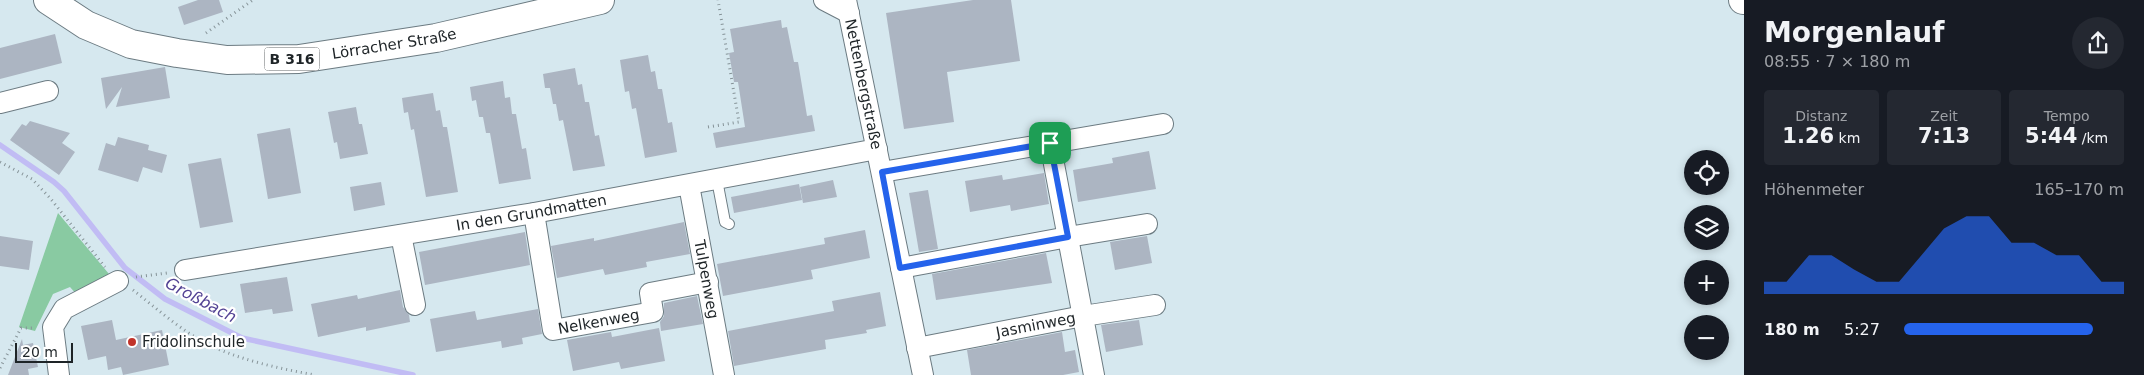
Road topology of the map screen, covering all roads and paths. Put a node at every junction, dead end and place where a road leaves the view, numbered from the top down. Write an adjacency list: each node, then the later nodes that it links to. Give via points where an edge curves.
1 (48, 0): 7 (main road, Lörracher Straße / B 316, via 86,25 131,44)
2 (253, 0): 7 (path)
3 (600, 0): 7 (main road, Lörracher Straße / B 316, via 436,38 298,59 227,60)
4 (718, 0): 11 (path, via 739,122)
5 (824, 0): 6 (street)
6 (847, 6): 13 (street, Nettenbergstraße)
7 (177, 53)
8 (48, 91): 9 (street)
9 (0, 103)
10 (1163, 124): 12 (street)
11 (708, 127)
12 (1050, 143): 15 (street); 22 (street)
13 (877, 149): 15 (street, Nettenbergstraße); 16 (street, In den Grundmatten)
14 (0, 162): 26 (path, via 32,179)
15 (882, 172): 23 (street, Nettenbergstraße)
16 (717, 180): 17 (street, In den Grundmatten); 19 (lane, via 725,222)
17 (689, 185): 18 (street, In den Grundmatten); 27 (street, Tulpenweg)
18 (534, 213): 21 (street, In den Grundmatten); 27 (street, Nelkenweg, via 553,330 653,312 650,292)
19 (729, 224)
20 (1147, 224): 22 (street)
21 (401, 235): 24 (street, In den Grundmatten); 28 (street)
22 (1068, 237): 23 (street); 30 (street)
23 (900, 268): 32 (street, Nettenbergstraße)
24 (185, 270): 25 (path)
25 (142, 277)
26 (118, 281): 31 (street, via 64,309); 35 (path, via 216,349 264,365)
27 (708, 282): 36 (street, Tulpenweg)
28 (415, 305)
29 (1155, 305): 30 (street, Jasminweg)
30 (1083, 316): 32 (street, Jasminweg); 38 (street)
31 (53, 327): 33 (path, via 21,328); 34 (street)
32 (917, 348): 37 (street, Nettenbergstraße)
33 (0, 368)
34 (59, 375)
35 (315, 375)
36 (724, 375)
37 (923, 375)
38 (1094, 375)

